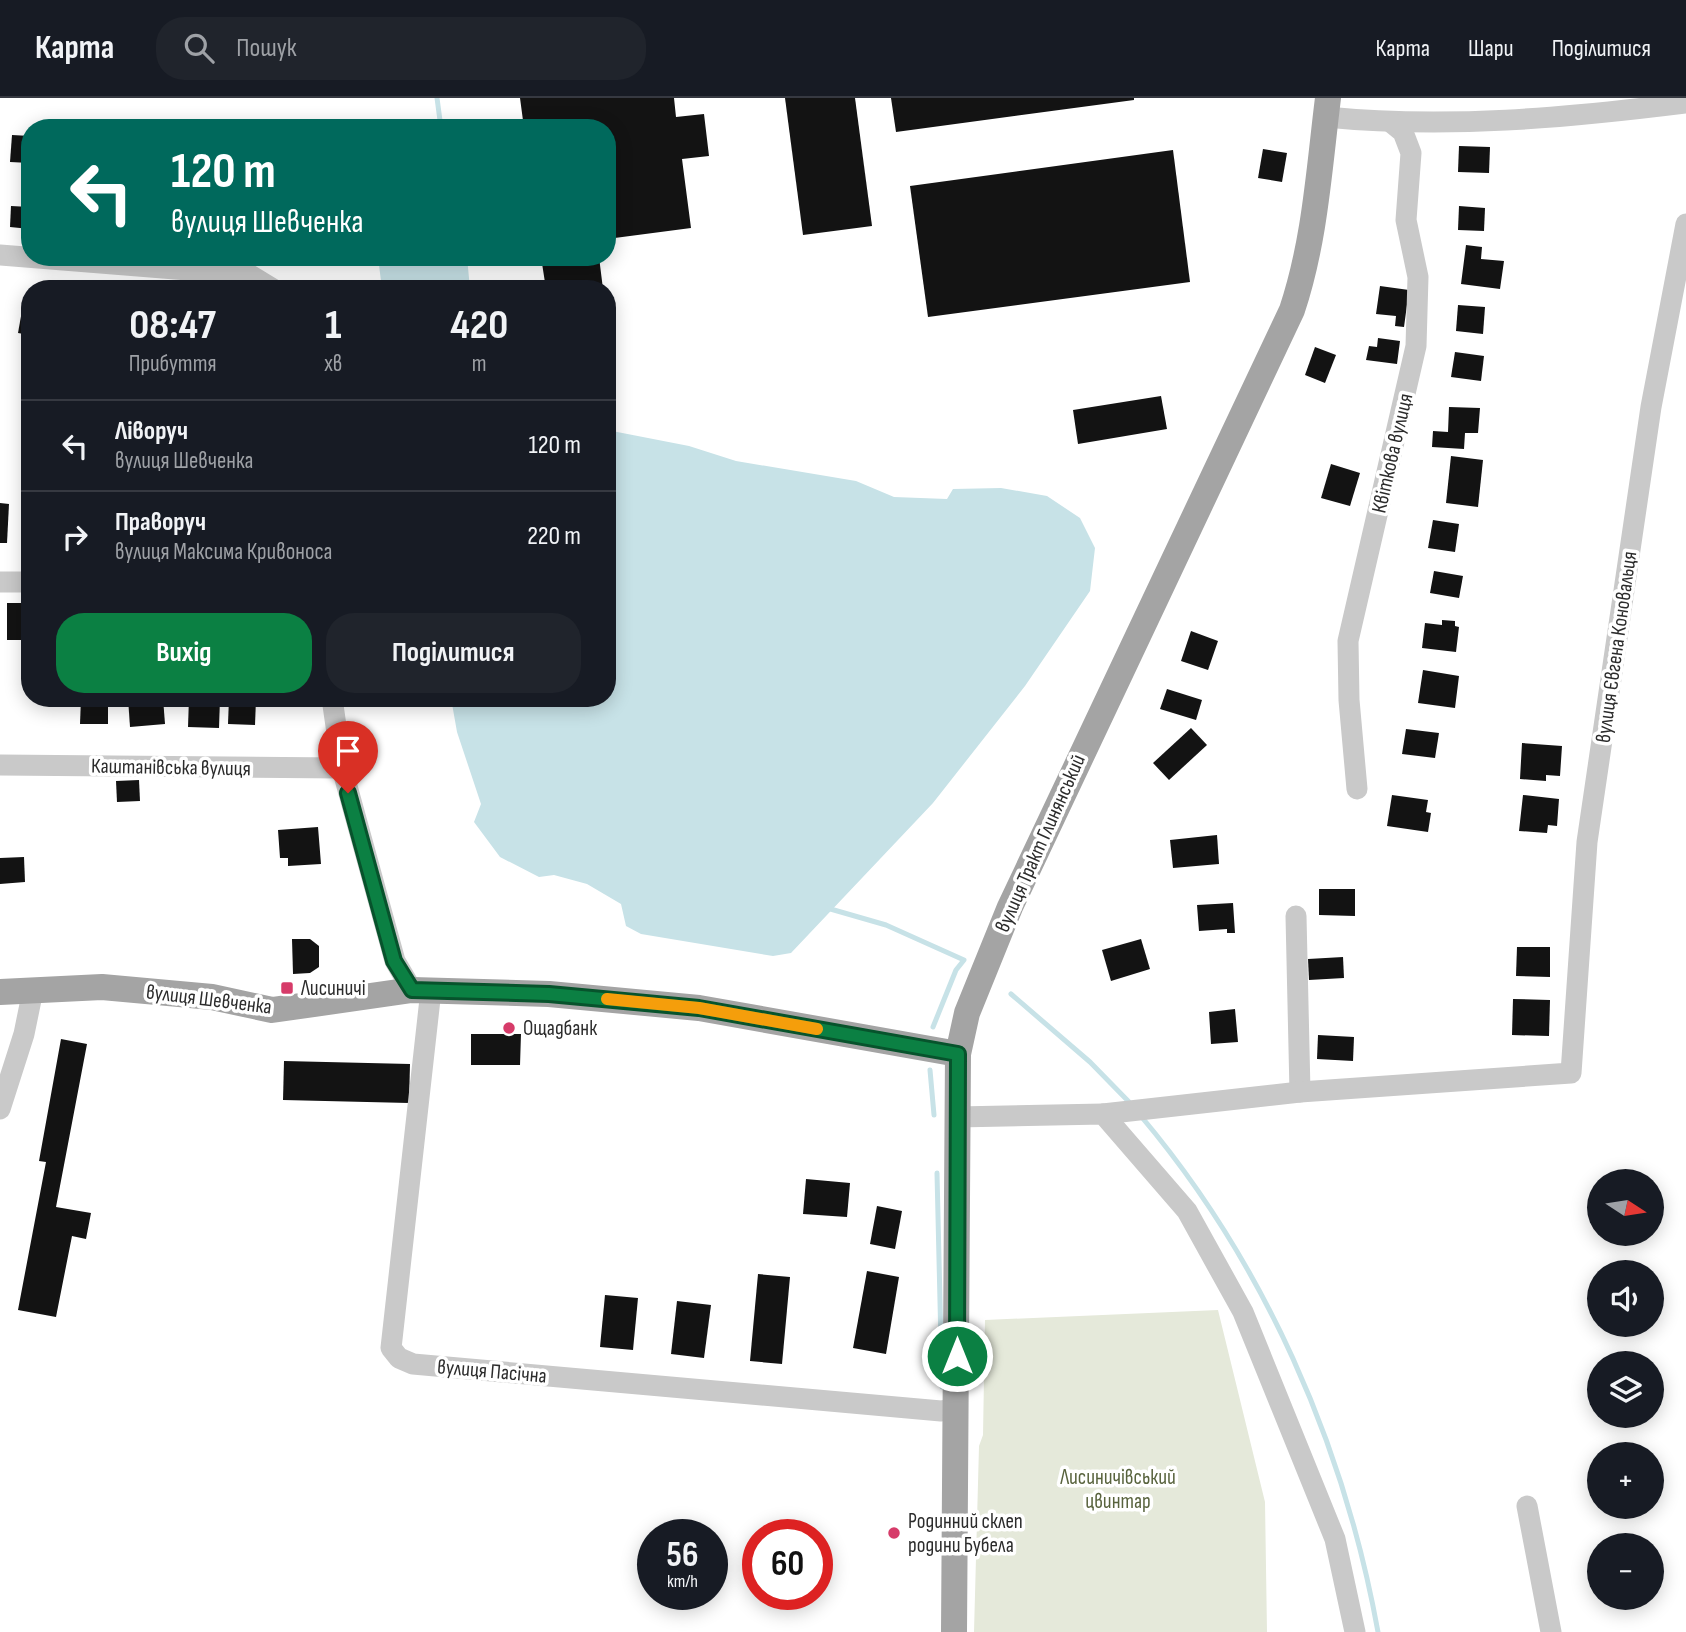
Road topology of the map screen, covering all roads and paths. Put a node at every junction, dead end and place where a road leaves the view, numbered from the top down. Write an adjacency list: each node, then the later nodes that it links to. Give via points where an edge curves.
1 (1686, 103): 3 (street, via 1573,117)
2 (1327, 107): 3 (street); 19 (main road, вулиця Тракт Глинянський, via 1306,269 1292,310 1010,907 967,1013)
3 (1392, 123): 14 (street, Квіткова вулиця, via 1403,132 1411,153 1406,220 1418,277 1416,346 1348,641)
4 (1686, 224): 20 (street, вулиця Євгена Коновальця, via 1651,407 1587,842 1571,1073)
5 (0, 255): 6 (street)
6 (21, 257)
7 (138, 266): 8 (street, via 250,275)
8 (258, 280)
9 (0, 582): 10 (street)
10 (21, 582)
11 (333, 707): 13 (street)
12 (0, 765): 13 (street, Каштанівська вулиця)
13 (341, 768): 17 (street, via 394,961)
14 (1357, 789)
15 (1296, 916): 20 (street)
16 (33, 990): 17 (main road, вулиця Шевченка, via 102,986 212,997 272,1010); 18 (main road, вулиця Шевченка); 21 (street)
17 (422, 990): 19 (main road, вулиця Шевченка, via 549,994 699,1008); 24 (street, вулиця Пасічна, via 391,1348 400,1358 413,1364 941,1411)
18 (0, 992)
19 (958, 1054): 23 (main road, вулиця Тракт Глинянський)
20 (1300, 1092): 22 (street)
21 (0, 1109)
22 (1103, 1114): 23 (street); 27 (street, via 1187,1211 1243,1312 1335,1539)
23 (957, 1117): 24 (main road, вулиця Тракт Глинянський)
24 (957, 1408): 26 (main road, вулиця Тракт Глинянський)
25 (1527, 1506): 28 (street)
26 (954, 1632)
27 (1355, 1632)
28 (1551, 1632)

